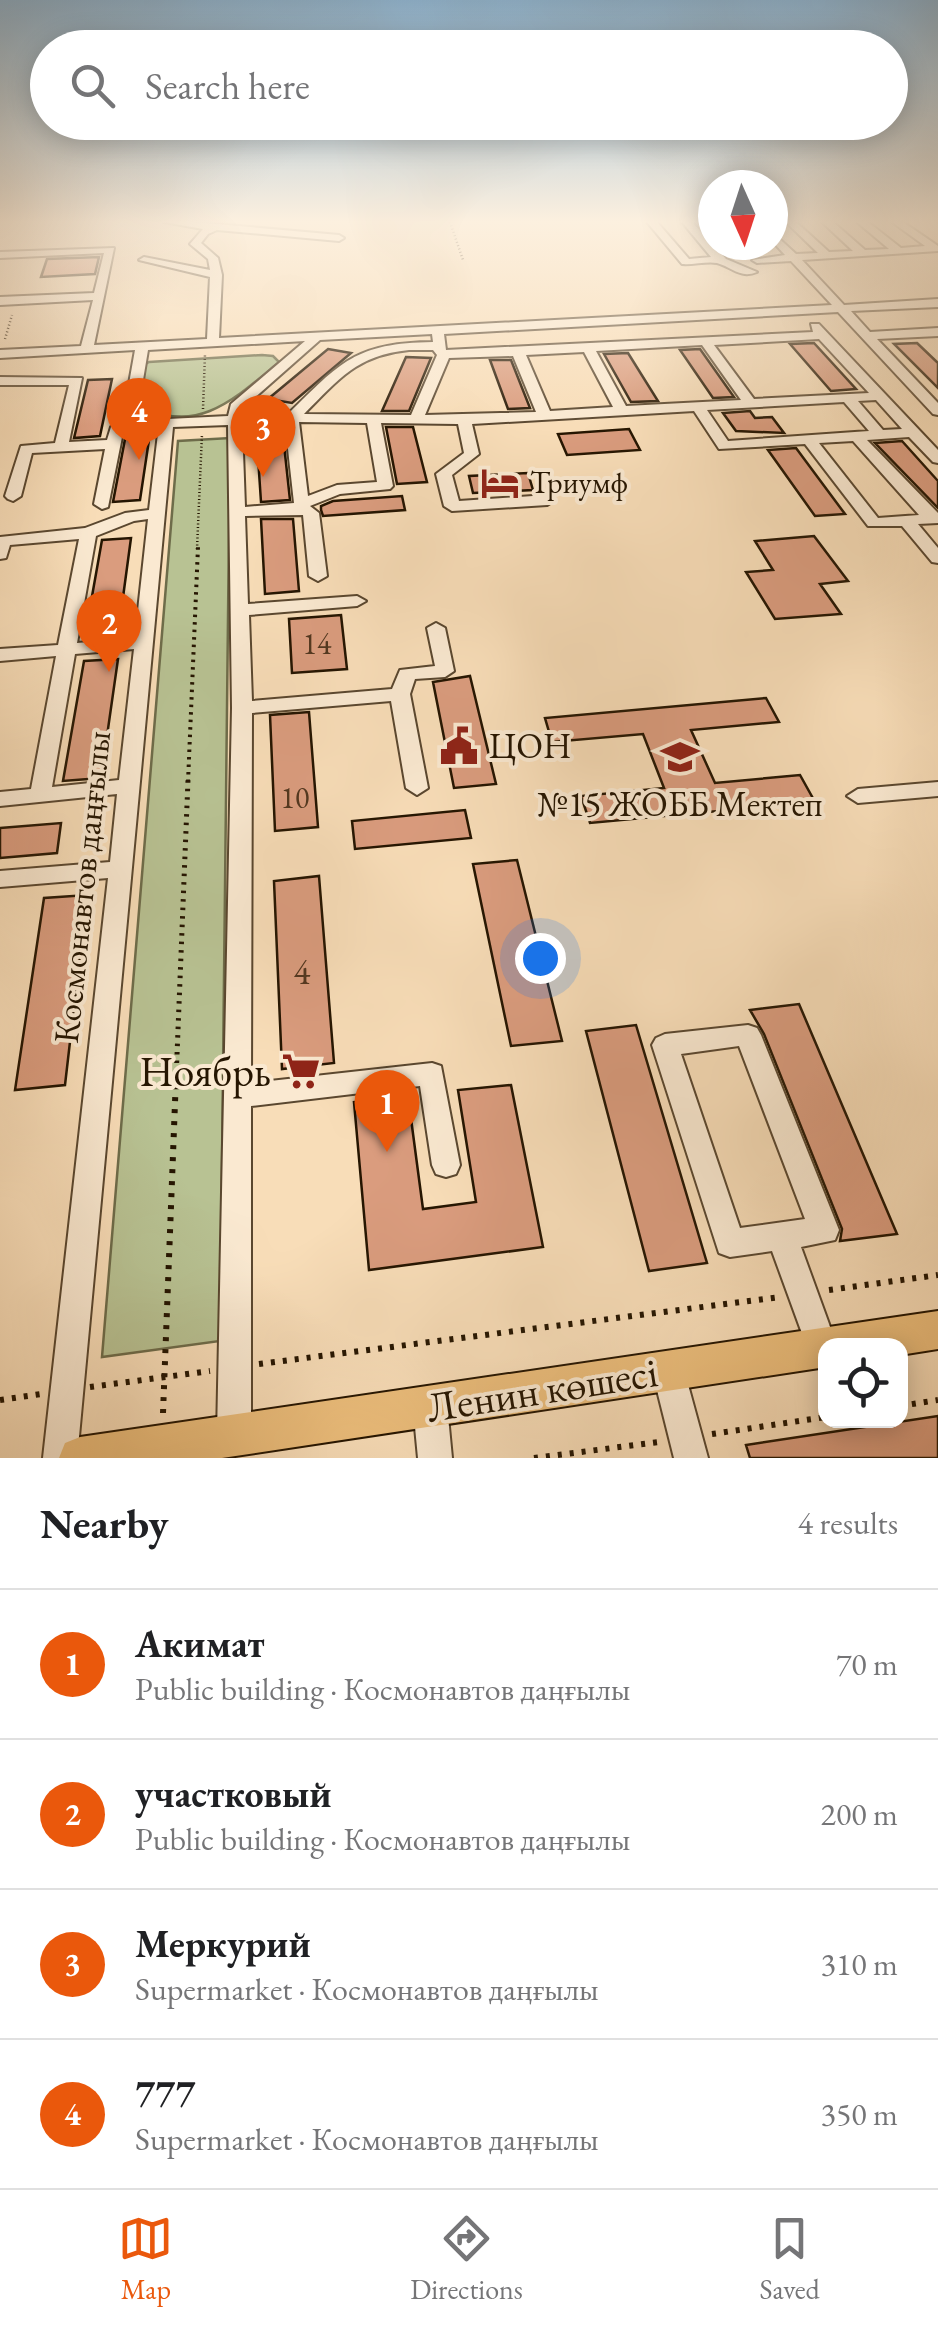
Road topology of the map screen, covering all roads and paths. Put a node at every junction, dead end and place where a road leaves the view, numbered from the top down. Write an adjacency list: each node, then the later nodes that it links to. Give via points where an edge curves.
1 (100, 290): 4 (street)
2 (215, 290): 20 (street)
3 (822, 290): 8 (street)
4 (99, 296): 5 (street); 21 (street)
5 (16, 300): 6 (street); 25 (path)
6 (0, 301)
7 (938, 304): 8 (street)
8 (838, 309): 9 (street); 16 (street)
9 (800, 311): 11 (street); 14 (street)
10 (490, 312): 11 (street)
11 (497, 327): 18 (street)
12 (938, 332): 13 (street)
13 (917, 333): 16 (street); 24 (street)
14 (823, 335): 17 (street); 27 (street)
15 (318, 336): 18 (street); 20 (street); 37 (street, via 236,407)
16 (864, 336): 31 (street)
17 (704, 341): 22 (street); 29 (street)
18 (440, 343): 23 (street); 35 (street, via 364,351); 38 (street)
19 (142, 346): 20 (street); 21 (street); 33 (street, via 132,406)
20 (209, 346): 40 (path)
21 (88, 348): 25 (street)
22 (588, 348): 23 (street); 32 (street)
23 (518, 352): 34 (street)
24 (938, 352)
25 (0, 354)
26 (0, 381): 47 (street, via 77,381)
27 (879, 396): 28 (street); 42 (street)
28 (848, 398): 29 (street); 43 (street)
29 (751, 404): 30 (street)
30 (698, 407): 32 (street); 45 (street, via 724,446)
31 (936, 407)
32 (622, 411): 34 (street)
33 (143, 416): 41 (street); 46 (street, via 116,430)
34 (545, 416): 39 (street)
35 (292, 418): 36 (street); 37 (street); 52 (street)
36 (373, 419): 38 (street); 52 (street, via 385,486 337,490)
37 (235, 420): 40 (street); 53 (street)
38 (416, 420): 39 (street)
39 (464, 420): 50 (street, via 472,454 444,474 452,506)
40 (203, 421): 41 (street); 88 (path)
41 (166, 424): 54 (street, Космонавтов даңғылы)
42 (914, 432): 43 (street); 48 (street)
43 (880, 435): 44 (street)
44 (857, 436): 45 (street); 55 (street)
45 (809, 440): 56 (street, via 874,523)
46 (114, 444): 47 (street); 51 (street)
47 (62, 447): 49 (street, via 26,449)
48 (938, 458)
49 (13, 496)
50 (547, 500)
51 (102, 504)
52 (302, 506): 53 (street); 60 (street, via 311,514)
53 (238, 512): 62 (street)
54 (157, 514): 57 (street, via 131,516); 64 (street, Космонавтов даңғылы)
55 (935, 519): 56 (street)
56 (907, 521): 59 (street)
57 (88, 534): 58 (street); 65 (street)
58 (1, 546)
59 (938, 558)
60 (318, 576)
61 (357, 601): 62 (street)
62 (240, 610): 68 (street)
63 (436, 628): 67 (street, via 445,671 407,674)
64 (143, 644): 65 (street); 69 (street, Космонавтов даңғылы)
65 (66, 650): 66 (street); 72 (street)
66 (0, 655)
67 (400, 694): 68 (street); 70 (street)
68 (242, 708): 77 (street)
69 (129, 786): 72 (street); 75 (street, Космонавтов даңғылы)
70 (417, 788)
71 (938, 789): 73 (street)
72 (40, 794): 74 (street)
73 (858, 796)
74 (0, 798)
75 (120, 868): 76 (street); 89 (street, Космонавтов даңғылы)
76 (0, 879)
77 (238, 1096): 78 (street, via 432,1074); 86 (street)
78 (446, 1165)
79 (782, 1236): 79 (street, via 730,1243 665,1045 748,1035 824,1230); 81 (street)
80 (938, 1275): 81 (path)
81 (803, 1294): 83 (street); 86 (path)
82 (938, 1330): 84 (main road, Ленин көшесі)
83 (824, 1338)
84 (886, 1338)
85 (818, 1348): 87 (main road, Ленин көшесі)
86 (235, 1367): 88 (path); 94 (street)
87 (668, 1370): 93 (main road, Ленин көшесі); 99 (street)
88 (165, 1377): 89 (path); 95 (path)
89 (67, 1390): 90 (path); 96 (street, Космонавтов даңғылы)
90 (0, 1400)
91 (938, 1400): 92 (path)
92 (908, 1405)
93 (430, 1406): 94 (main road, Ленин көшесі); 98 (street)
94 (234, 1435): 95 (main road, Ленин көшесі)
95 (162, 1446): 97 (main road, Ленин көшесі)
96 (60, 1458)
97 (80, 1458)
98 (435, 1458)
99 (691, 1458)

